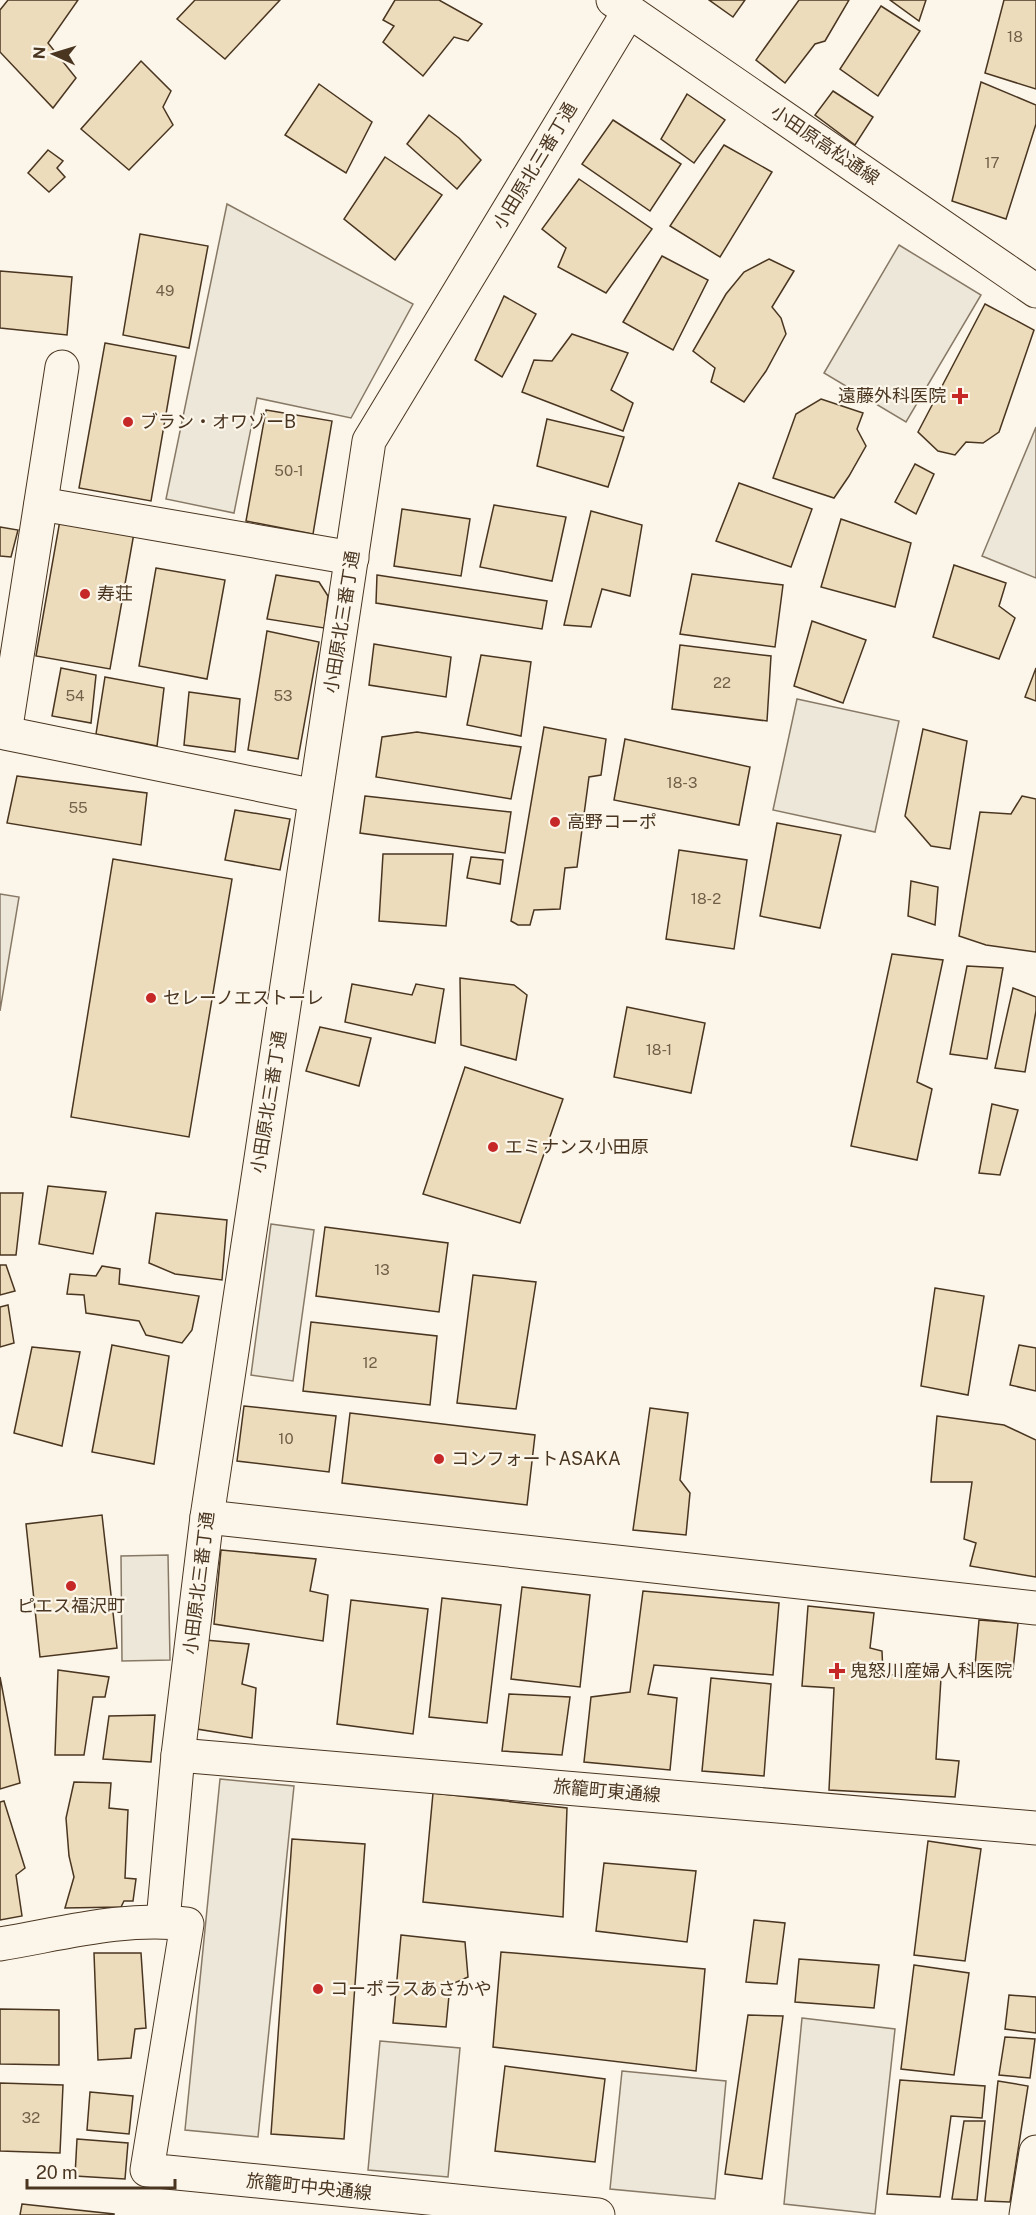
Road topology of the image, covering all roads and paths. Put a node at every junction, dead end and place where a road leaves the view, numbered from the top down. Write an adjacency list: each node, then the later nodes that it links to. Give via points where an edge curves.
1 (621, 6): 2 (street, 小田原高松通線); 5 (street, 小田原北三番丁通, via 369,441)
2 (1036, 291)
3 (62, 367): 4 (street)
4 (41, 504): 5 (street); 6 (street, via 5,733)
5 (352, 558): 6 (street, 小田原北三番丁通)
6 (315, 796): 7 (street, 小田原北三番丁通)
7 (207, 1517): 8 (street); 9 (street, 小田原北三番丁通)
8 (1036, 1608)
9 (178, 1755): 10 (street, 旅籠町東通線); 11 (street, 小田原北三番丁通)
10 (1036, 1828)
11 (163, 1921): 12 (street); 14 (street, 旅籠町中央通線, via 187,1924 147,2170)
12 (0, 1944)
13 (1036, 2152): 15 (street)
14 (598, 2215)
15 (1026, 2215)

